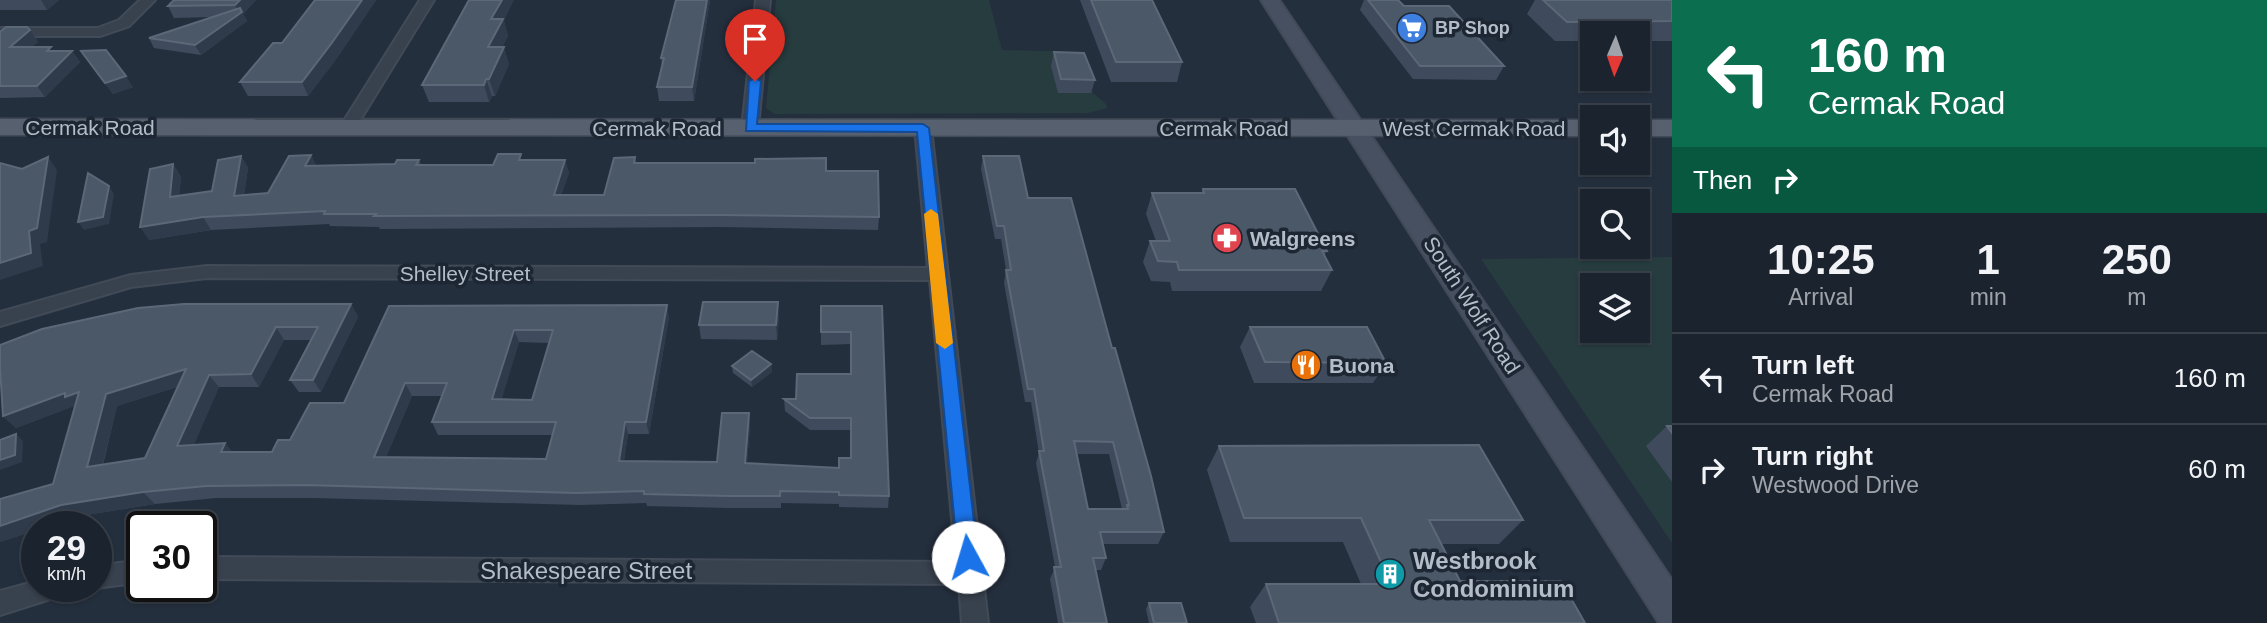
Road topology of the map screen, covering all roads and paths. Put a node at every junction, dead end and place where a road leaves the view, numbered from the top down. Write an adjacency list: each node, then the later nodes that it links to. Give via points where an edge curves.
1 (148, 0): 5 (street, via 124,23 100,32)
2 (427, 0): 7 (street)
3 (763, 0): 8 (street)
4 (1270, 0): 10 (main road, South Wolf Road)
5 (0, 32)
6 (0, 127): 7 (main road, Cermak Road)
7 (348, 127): 8 (main road, Cermak Road)
8 (750, 128): 9 (main road, Cermak Road)
9 (923, 128): 10 (main road, Cermak Road); 14 (street)
10 (1356, 128): 11 (main road, West Cermak Road); 20 (main road, South Wolf Road)
11 (1580, 128)
12 (1650, 128): 13 (main road)
13 (1672, 128)
14 (937, 274): 15 (street, Shelley Street, via 207,272 131,281); 17 (street)
15 (0, 319)
16 (217, 568): 17 (street, Shakespeare Street)
17 (970, 573): 21 (street)
18 (21, 597): 19 (street)
19 (0, 603)
20 (1672, 611)
21 (975, 623)

